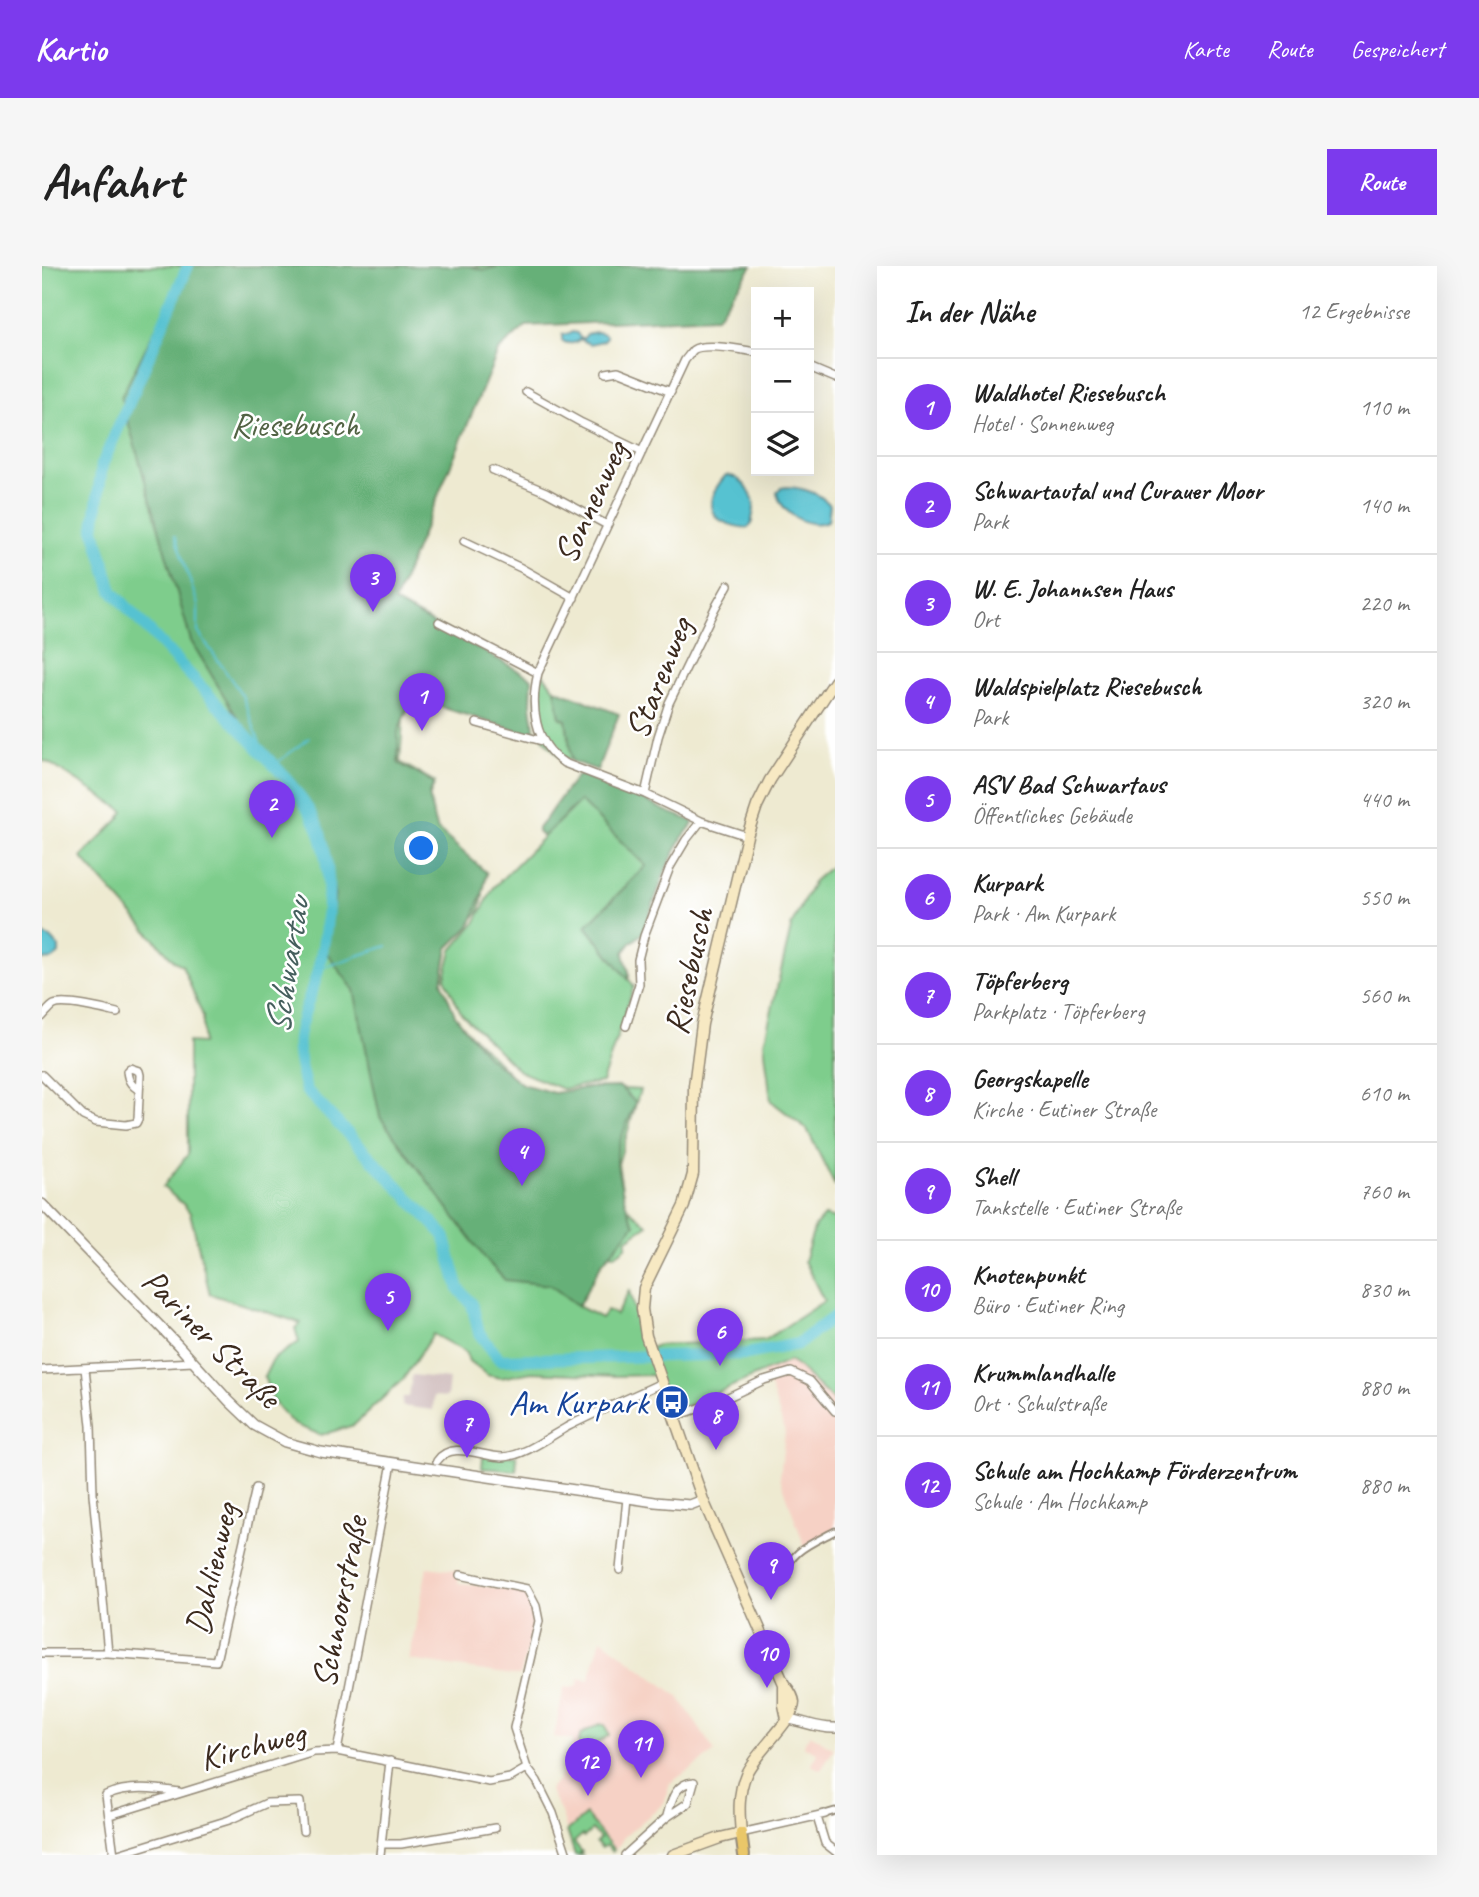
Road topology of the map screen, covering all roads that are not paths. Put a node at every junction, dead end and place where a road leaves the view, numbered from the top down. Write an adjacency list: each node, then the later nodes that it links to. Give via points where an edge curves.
1 (751, 351): 6 (street, Sonnenweg, via 692,350)
2 (814, 369): 4 (street)
3 (606, 373): 6 (street, via 618,371)
4 (835, 378)
5 (526, 392): 7 (street)
6 (671, 392): 7 (street, Sonnenweg)
7 (642, 452): 9 (street, Sonnenweg)
8 (493, 470): 9 (street)
9 (607, 525): 12 (street, Sonnenweg)
10 (464, 541): 12 (street)
11 (729, 585): 18 (street, Starenweg, via 669,703)
12 (574, 598): 14 (street, Sonnenweg)
13 (439, 622): 14 (street)
14 (538, 673): 17 (street, Sonnenweg, via 536,723)
15 (835, 681): 20 (main road, Riesebusch, via 770,780)
16 (477, 723): 17 (street)
17 (542, 741): 18 (street, via 564,763)
18 (645, 794): 19 (street)
19 (701, 821): 20 (street); 23 (street, via 670,867 644,936 639,984)
20 (747, 836): 30 (main road, Riesebusch, via 702,1024 694,1086 693,1174 684,1206 644,1288 643,1322)
21 (117, 1013): 22 (street, via 60,1003)
22 (42, 1017)
23 (626, 1026)
24 (42, 1075): 25 (street, via 83,1116 96,1122 136,1123)
25 (139, 1090)
26 (42, 1204): 27 (street, Pariner Straße)
27 (193, 1362): 28 (street); 34 (street, Pariner Straße, via 254,1425 271,1435 321,1452)
28 (85, 1368): 29 (street); 43 (street)
29 (42, 1370)
30 (661, 1383): 32 (main road); 33 (street, via 517,1454 503,1457 450,1450)
31 (835, 1411): 32 (street, via 810,1381 790,1372)
32 (674, 1417): 37 (main road)
33 (437, 1461)
34 (392, 1463): 36 (street, Pariner Straße); 46 (street, Schnoorstraße)
35 (256, 1488): 43 (street, Dahlienweg, via 216,1661)
36 (627, 1498): 37 (street, Pariner Straße, via 690,1505); 39 (street)
37 (703, 1500): 44 (main road, via 784,1684)
38 (835, 1531): 41 (street, via 797,1553)
39 (620, 1570)
40 (460, 1575): 48 (street, via 527,1589 536,1606 538,1621 514,1728)
41 (787, 1578)
42 (42, 1653): 43 (street)
43 (107, 1653)
44 (787, 1718): 45 (street); 57 (main road, via 747,1773 740,1796)
45 (835, 1728)
46 (337, 1751): 47 (street, Kirchweg); 49 (street, Kirchweg, via 314,1752)
47 (390, 1761): 48 (street, Kirchweg, via 489,1782 510,1779); 58 (street)
48 (527, 1768): 62 (street, via 553,1813)
49 (181, 1792): 52 (street, Kirchweg); 52 (street, Kirchweg, via 118,1790 106,1795)
50 (835, 1811): 51 (street)
51 (825, 1814): 54 (street)
52 (110, 1815): 60 (street, Kirchweg)
53 (667, 1817): 53 (street, via 688,1803 694,1782 673,1794); 63 (street)
54 (817, 1817): 57 (street); 59 (street, via 825,1843)
55 (495, 1828): 58 (street)
56 (303, 1832): 60 (street, via 300,1802 267,1803 229,1820)
57 (741, 1833): 64 (main road); 65 (main road)
58 (381, 1844): 61 (street)
59 (835, 1851)
60 (115, 1855)
61 (380, 1855)
62 (567, 1855)
63 (625, 1855)
64 (673, 1855)
65 (744, 1855)

